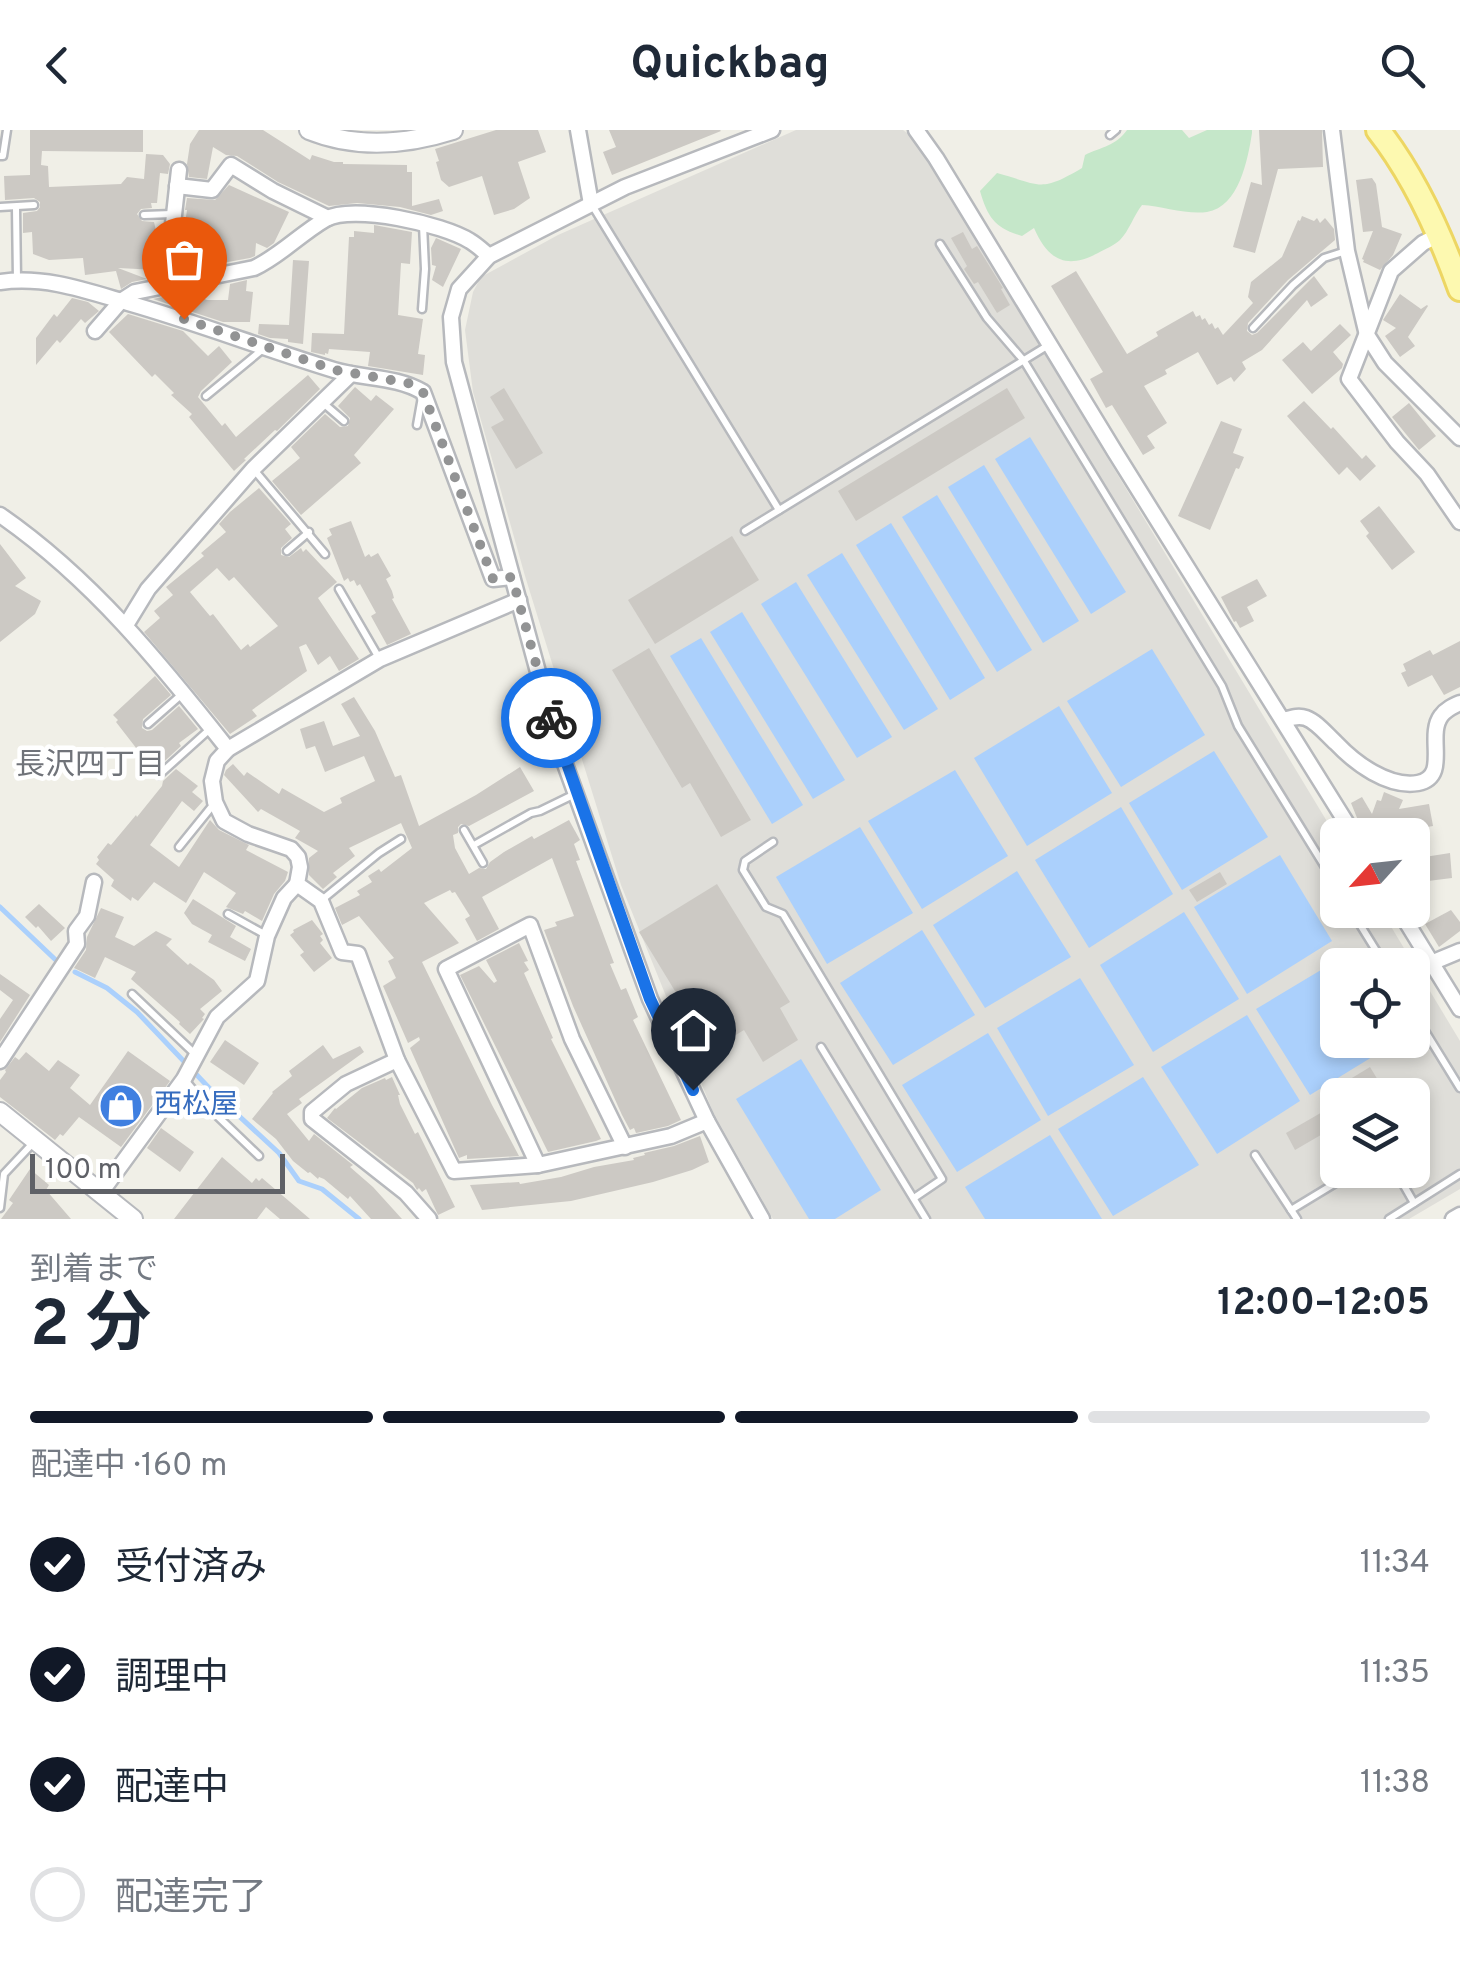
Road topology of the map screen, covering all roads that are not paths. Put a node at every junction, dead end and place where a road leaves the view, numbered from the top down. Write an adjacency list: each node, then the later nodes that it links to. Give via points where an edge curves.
1 (6, 130): 9 (lane)
2 (309, 130): 3 (street, via 384,143)
3 (453, 130)
4 (578, 130): 10 (street)
5 (772, 130): 10 (street)
6 (916, 130): 31 (street)
7 (1332, 130): 20 (street)
8 (1385, 132): 18 (main road)
9 (0, 156)
10 (592, 204): 21 (street); 42 (lane)
11 (34, 205): 13 (lane)
12 (0, 207): 13 (lane)
13 (16, 208): 22 (lane)
14 (174, 214): 15 (lane); 16 (street, via 178,178 212,190 231,165); 24 (street)
15 (144, 216)
16 (328, 218): 17 (street, via 344,213); 24 (street, via 254,268)
17 (423, 222): 21 (street, via 469,240); 27 (lane)
18 (1439, 235): 25 (main road); 30 (street, via 1391,271)
19 (940, 244): 33 (lane)
20 (1347, 251): 28 (lane, via 1324,258); 30 (street)
21 (488, 256): 49 (street, via 458,289 454,362)
22 (17, 280): 23 (street); 26 (street, via 61,283)
23 (0, 282)
24 (166, 287): 26 (street)
25 (1460, 289)
26 (121, 301): 29 (street); 32 (street)
27 (422, 308)
28 (1252, 328)
29 (96, 330)
30 (1367, 335): 40 (street, via 1385,363); 44 (street, via 1348,380)
31 (1050, 344): 33 (lane); 56 (street)
32 (266, 346): 34 (street); 36 (lane)
33 (1024, 361): 42 (lane); 69 (lane)
34 (350, 374): 35 (street, via 408,383); 37 (street)
35 (423, 392): 39 (lane); 49 (street, via 493,579)
36 (206, 396)
37 (322, 402): 38 (lane); 41 (street)
38 (344, 421)
39 (416, 425)
40 (1460, 438)
41 (253, 469): 46 (lane); 52 (street, via 148,589)
42 (779, 510): 45 (lane)
43 (0, 515): 52 (street)
44 (1460, 522)
45 (746, 531)
46 (309, 532): 47 (lane); 48 (lane)
47 (288, 551)
48 (325, 554)
49 (512, 577): 51 (street)
50 (339, 588): 53 (lane)
51 (518, 600): 53 (street); 61 (street)
52 (126, 625): 54 (street)
53 (380, 660): 59 (street)
54 (183, 693): 57 (lane); 58 (street)
55 (1460, 702): 56 (street, via 1438,719 1431,776 1413,784 1356,763 1309,718)
56 (1283, 720): 63 (street)
57 (148, 724)
58 (211, 728): 59 (street); 60 (lane)
59 (228, 749): 62 (street, via 214,771)
60 (159, 775)
61 (576, 794): 67 (lane); 88 (street, via 650,999)
62 (215, 802): 68 (lane); 72 (street, via 224,820 290,850 300,866)
63 (1344, 818)
64 (464, 830): 67 (lane)
65 (401, 840): 73 (lane)
66 (773, 842): 98 (lane, via 746,860 743,870 766,907 783,914 942,1179)
67 (474, 845): 70 (lane)
68 (179, 846)
69 (1320, 859)
70 (484, 863)
71 (94, 882): 84 (street, via 77,944)
72 (298, 884): 73 (street); 76 (street, via 284,898)
73 (321, 901): 83 (street, via 342,952 358,954)
74 (228, 914): 76 (lane)
75 (1410, 928): 78 (street)
76 (268, 936): 85 (street, via 258,982 218,1017)
77 (1460, 951): 78 (street)
78 (1432, 962): 80 (street)
79 (132, 994): 85 (lane)
80 (1460, 1009)
81 (1430, 1039): 86 (lane)
82 (821, 1047): 98 (lane)
83 (396, 1060): 93 (street, via 454,1171); 104 (street, via 346,1084 312,1119)
84 (0, 1062)
85 (190, 1068): 92 (lane, via 206,1105); 97 (street)
86 (1460, 1088)
87 (0, 1112): 89 (street)
88 (707, 1121): 90 (street); 105 (street)
89 (36, 1140): 97 (street); 100 (lane, via 4,1174)
90 (625, 1147): 93 (street); 93 (street, via 572,1039 530,925 446,969)
91 (1254, 1155): 101 (lane)
92 (260, 1156)
93 (538, 1165)
94 (1460, 1174): 99 (lane)
95 (1327, 1188): 101 (lane)
96 (1405, 1188): 99 (lane)
97 (104, 1195): 103 (street)
98 (914, 1198): 106 (lane)
99 (1414, 1204): 108 (lane)
100 (0, 1208)
101 (1291, 1210): 107 (lane)
102 (1460, 1215): 109 (street)
103 (132, 1219)
104 (429, 1219)
105 (762, 1219)
106 (926, 1219)
107 (1297, 1219)
108 (1389, 1219)
109 (1453, 1219)

